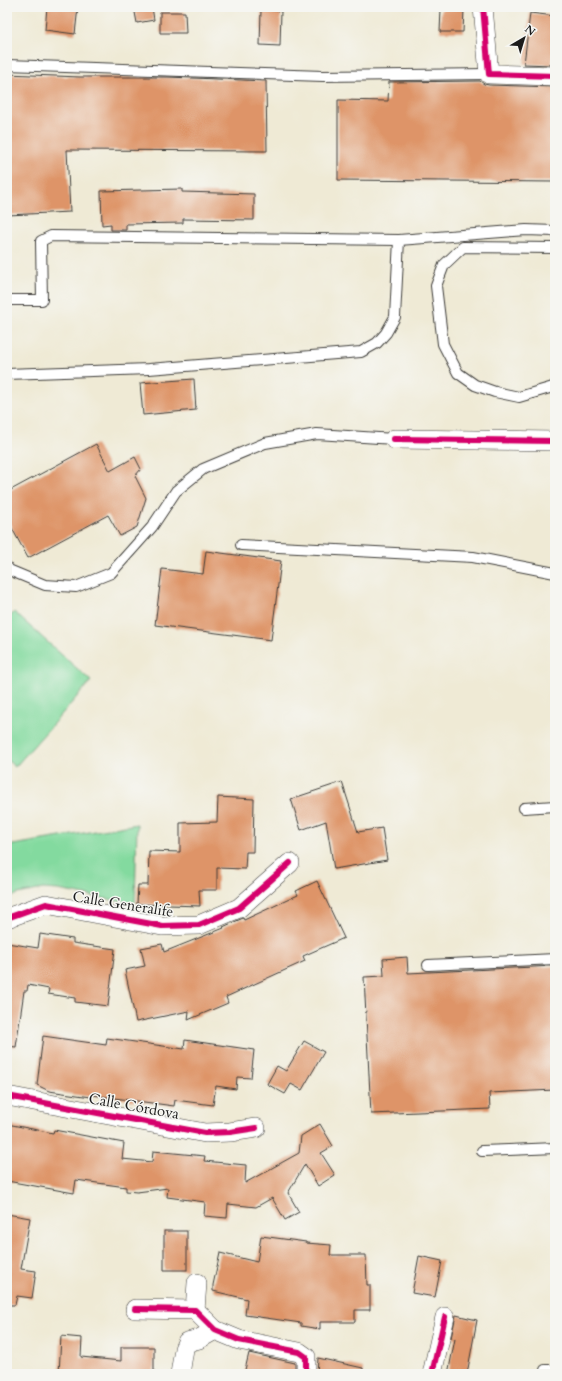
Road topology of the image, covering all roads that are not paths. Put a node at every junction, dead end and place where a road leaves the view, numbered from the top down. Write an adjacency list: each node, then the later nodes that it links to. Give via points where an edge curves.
1 (483, 7): 3 (street)
2 (7, 65): 3 (lane, via 323,76)
3 (489, 74): 4 (street)
4 (555, 76)
5 (555, 231): 6 (lane, via 526,230)
6 (399, 240): 8 (lane, via 51,236 41,241 42,300); 9 (lane, via 395,317 377,343 361,352 149,369)
7 (555, 248): 10 (lane, via 463,246 444,265 436,286 443,344 458,372 475,385 519,397)
8 (7, 300)
9 (7, 374)
10 (555, 385)
11 (394, 439): 12 (street); 14 (lane, via 317,434 265,443 203,469 176,491 152,527 111,573 76,587 45,586)
12 (555, 441)
13 (241, 545): 15 (lane, via 473,557)
14 (8, 569)
15 (555, 573)
16 (555, 806): 17 (lane)
17 (524, 808)
18 (290, 863): 19 (street, Calle Generalife, via 238,908 199,925 162,926 46,904)
19 (7, 918)
20 (555, 959): 21 (lane)
21 (428, 965)
22 (7, 1096): 23 (street, Calle Córdova, via 205,1132)
23 (256, 1128)
24 (555, 1148): 25 (lane)
25 (482, 1151)
26 (197, 1283): 28 (street)
27 (135, 1309): 28 (street)
28 (195, 1310): 30 (street)
29 (445, 1317): 35 (street)
30 (214, 1330): 33 (street, via 199,1339 187,1342); 34 (street, via 239,1340 299,1352 306,1357)
31 (544, 1370): 32 (lane)
32 (555, 1370)
33 (180, 1374)
34 (306, 1374)
35 (432, 1374)

